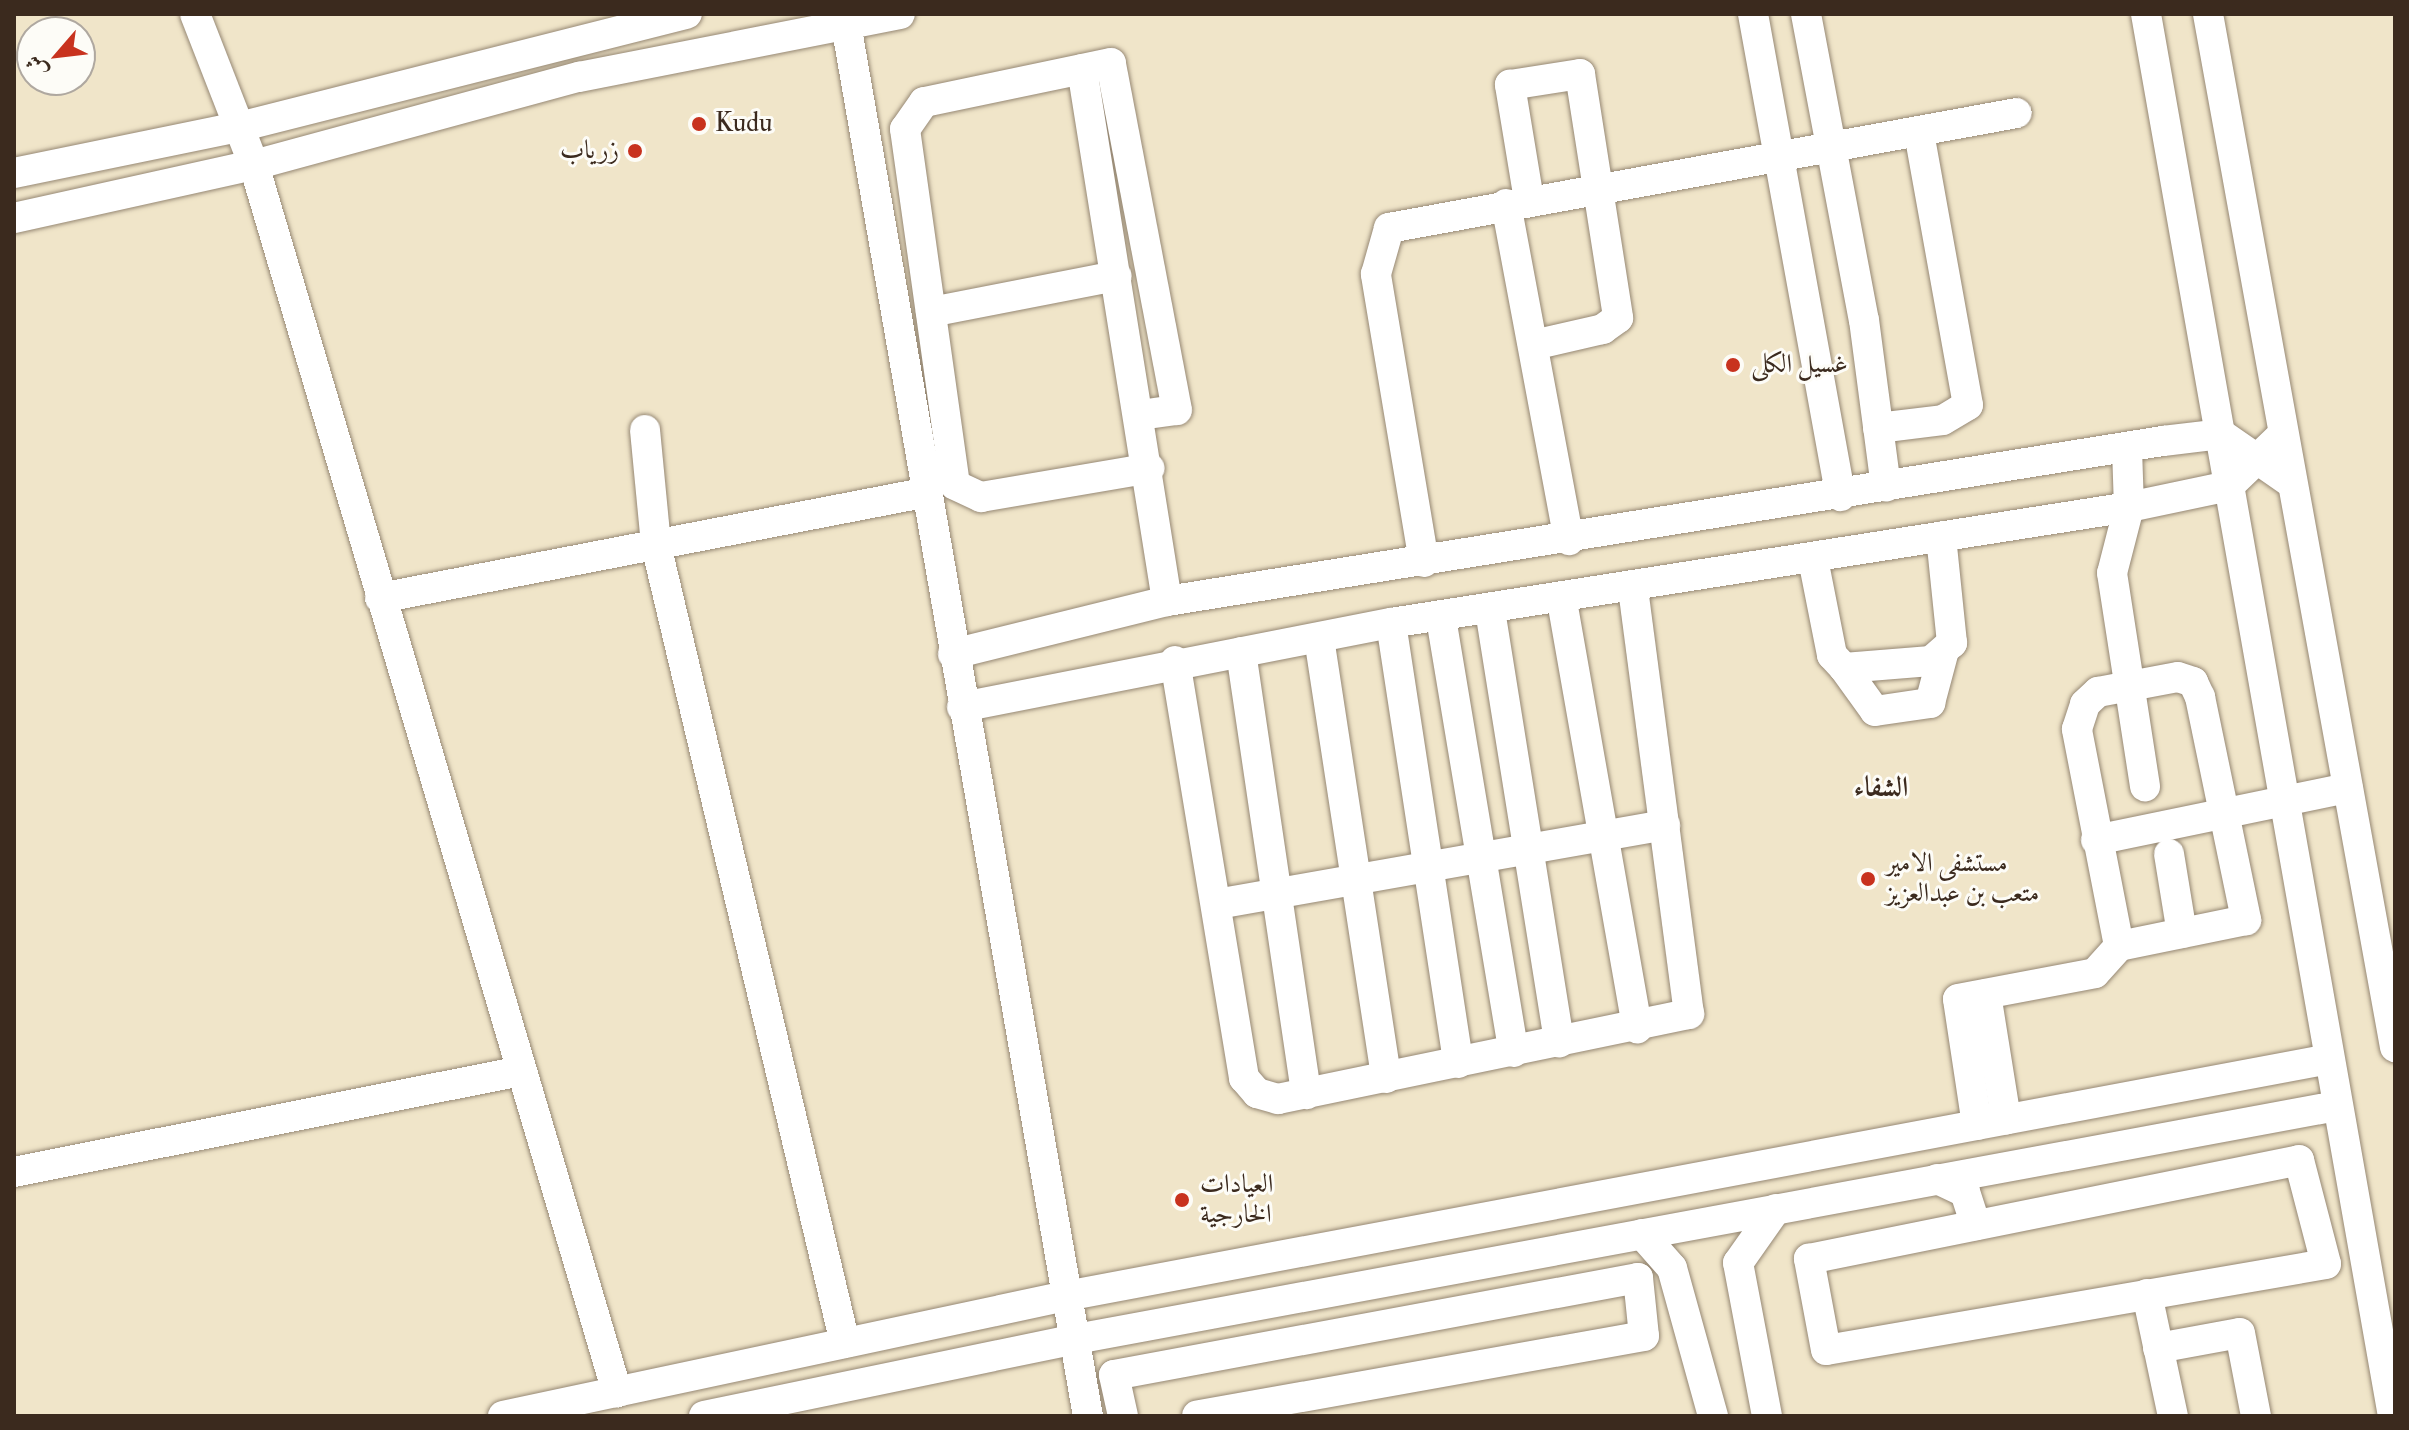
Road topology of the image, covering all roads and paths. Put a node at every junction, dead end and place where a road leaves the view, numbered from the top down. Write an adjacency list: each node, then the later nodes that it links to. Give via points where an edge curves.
1 (195, 14): 11 (street)
2 (687, 14): 11 (street)
3 (900, 14): 8 (street)
4 (1753, 14): 14 (street)
5 (1806, 14): 13 (street)
6 (2146, 14): 26 (street)
7 (2208, 14): 27 (street)
8 (832, 22): 15 (street, via 579,77); 34 (street)
9 (1082, 69): 20 (street); 21 (street, via 924,102 911,113 905,129); 23 (street, via 1111,63 1177,410)
10 (2017, 113): 12 (street)
11 (239, 127): 15 (street); 16 (street)
12 (1919, 132): 13 (street); 24 (street, via 1968,405 1943,420)
13 (1832, 148): 14 (street); 24 (street)
14 (1780, 158): 17 (street); 35 (street)
15 (254, 165): 19 (street); 43 (street)
16 (14, 173)
17 (1599, 188): 18 (street); 18 (street, via 1580,74 1510,85); 22 (street, via 1618,318 1603,329)
18 (1517, 202): 22 (street); 41 (street, via 1410,221 1389,228 1380,241 1376,274)
19 (14, 218)
20 (1117, 276): 21 (street); 23 (street)
21 (931, 312): 30 (street, via 955,485 963,493 981,497)
22 (1533, 345): 38 (street)
23 (1140, 415): 30 (street)
24 (1878, 428): 33 (street)
25 (645, 430): 39 (street)
26 (2221, 434): 28 (street); 29 (street); 32 (street)
27 (2281, 436): 29 (street); 31 (street)
28 (2127, 448): 33 (street); 36 (street)
29 (2264, 461): 31 (street); 32 (street)
30 (1150, 468): 44 (street)
31 (2290, 482): 58 (street)
32 (2229, 486): 36 (street); 59 (street)
33 (1886, 487): 35 (street)
34 (923, 493): 39 (street); 51 (street)
35 (1841, 496): 38 (street)
36 (2129, 507): 37 (street); 55 (street, via 2112,573)
37 (1941, 537): 40 (street); 52 (street, via 1953,627)
38 (1569, 540): 41 (street)
39 (656, 545): 43 (street); 96 (street)
40 (1813, 559): 42 (street); 54 (street, via 1832,655)
41 (1424, 562): 44 (street)
42 (1633, 588): 45 (street); 61 (street)
43 (380, 598): 79 (street)
44 (1167, 601): 51 (street)
45 (1562, 601): 46 (street); 62 (street)
46 (1490, 610): 47 (street); 64 (street)
47 (1441, 618): 48 (street); 66 (street)
48 (1391, 623): 49 (street); 67 (street)
49 (1319, 638): 50 (street); 68 (street)
50 (1241, 652): 53 (street); 69 (street)
51 (953, 654): 56 (street)
52 (1943, 654): 54 (street); 54 (street, via 1930,703 1875,711)
53 (1175, 661): 56 (street); 70 (street)
54 (1844, 668)
55 (2128, 685): 57 (street); 60 (street, via 2178,677 2193,682); 63 (street, via 2098,692 2085,704 2077,729)
56 (962, 707): 93 (street)
57 (2145, 786)
58 (2348, 788): 59 (street); 75 (street)
59 (2283, 796): 60 (street); 77 (street)
60 (2222, 810): 63 (street); 71 (street, via 2246,920)
61 (1665, 825): 62 (street); 73 (street, via 1691,1006 1683,1019)
62 (1605, 835): 64 (street); 73 (street)
63 (2096, 840): 72 (street)
64 (1529, 849): 66 (street); 74 (street)
65 (2169, 854): 71 (street)
66 (1480, 857): 67 (street); 76 (street)
67 (1427, 867): 68 (street); 78 (street)
68 (1357, 879): 69 (street); 80 (street)
69 (1277, 893): 70 (street); 81 (street)
70 (1217, 904): 81 (street, via 1244,1078 1257,1093 1278,1099)
71 (2182, 933): 72 (street)
72 (2119, 946): 83 (street, via 2095,973 1986,994)
73 (1637, 1028): 74 (street)
74 (1559, 1043): 76 (street)
75 (2395, 1047)
76 (1514, 1052): 78 (street)
77 (2329, 1059): 82 (street); 83 (street)
78 (1458, 1063): 80 (street)
79 (521, 1071): 85 (street); 99 (street)
80 (1386, 1078): 81 (street)
81 (1306, 1094)
82 (2337, 1106): 84 (street); 109 (street)
83 (1991, 1122): 84 (street); 93 (street)
84 (2000, 1168): 86 (street)
85 (14, 1172)
86 (1937, 1179): 87 (street); 88 (street, via 1965,1192)
87 (1776, 1209): 89 (street); 106 (street, via 1738,1263)
88 (1976, 1225): 92 (street, via 1809,1259 1826,1350); 92 (street, via 2299,1160 2326,1264)
89 (1642, 1234): 90 (street); 105 (street, via 1672,1268)
90 (1592, 1247): 91 (street); 94 (street)
91 (1572, 1289): 98 (street); 104 (street, via 1638,1278 1644,1336)
92 (2147, 1294): 97 (street)
93 (1066, 1296): 95 (street); 96 (street)
94 (1158, 1324): 95 (street); 98 (street)
95 (1076, 1339): 101 (street); 102 (street)
96 (845, 1343): 99 (street)
97 (2158, 1348): 107 (street); 108 (street, via 2240,1333)
98 (1191, 1360): 103 (street, via 1114,1375)
99 (617, 1392): 100 (street)
100 (503, 1416)
101 (704, 1416)
102 (1088, 1416)
103 (1123, 1416)
104 (1197, 1416)
105 (1713, 1416)
106 (1767, 1416)
107 (2173, 1416)
108 (2256, 1416)
109 (2393, 1416)

